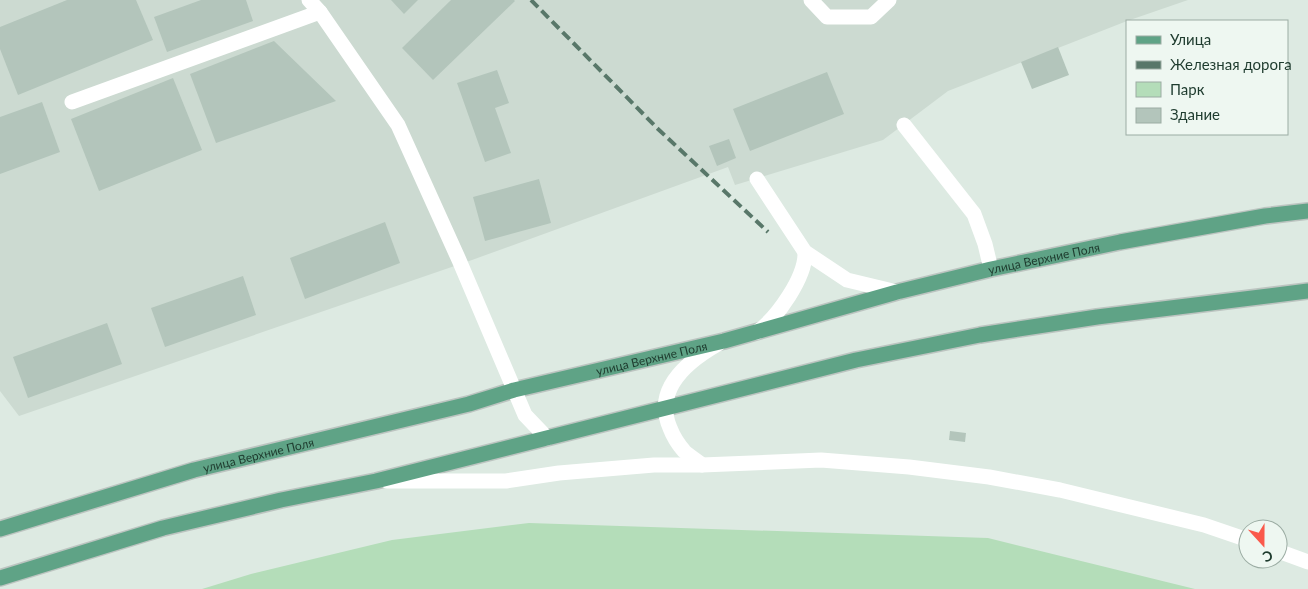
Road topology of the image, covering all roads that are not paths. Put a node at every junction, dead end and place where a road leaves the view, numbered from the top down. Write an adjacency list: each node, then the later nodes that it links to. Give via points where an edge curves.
1 (309, 0): 4 (street)
2 (811, 0): 3 (street, via 827,17 835,17 870,16)
3 (889, 0)
4 (320, 12): 5 (street); 15 (street, via 398,125 460,260)
5 (72, 102)
6 (904, 124): 10 (street, via 974,214)
7 (757, 179): 9 (street)
8 (1308, 210): 10 (main road, улица Верхние Поля, via 1120,242)
9 (806, 252): 12 (street, via 847,280); 13 (street, via 793,291 767,325)
10 (991, 269): 12 (main road, улица Верхние Поля)
11 (1308, 291): 16 (main road, via 980,334 856,360)
12 (897, 292): 13 (main road, улица Верхние Поля)
13 (757, 332): 14 (main road, улица Верхние Поля)
14 (724, 341): 15 (main road, улица Верхние Поля); 16 (street, via 701,354 678,374 667,391)
15 (514, 390): 17 (street, via 525,415); 20 (main road, улица Верхние Поля, via 469,404 194,470)
16 (665, 408): 17 (main road); 18 (street, via 674,437 684,451)
17 (547, 438): 19 (main road)
18 (702, 465): 19 (street, via 559,473 506,482); 21 (street, via 821,460 989,477 1140,508)
19 (376, 481): 24 (main road, via 163,528)
20 (0, 529)
21 (1238, 536)
22 (1288, 555): 23 (street)
23 (1308, 562)
24 (0, 578)

